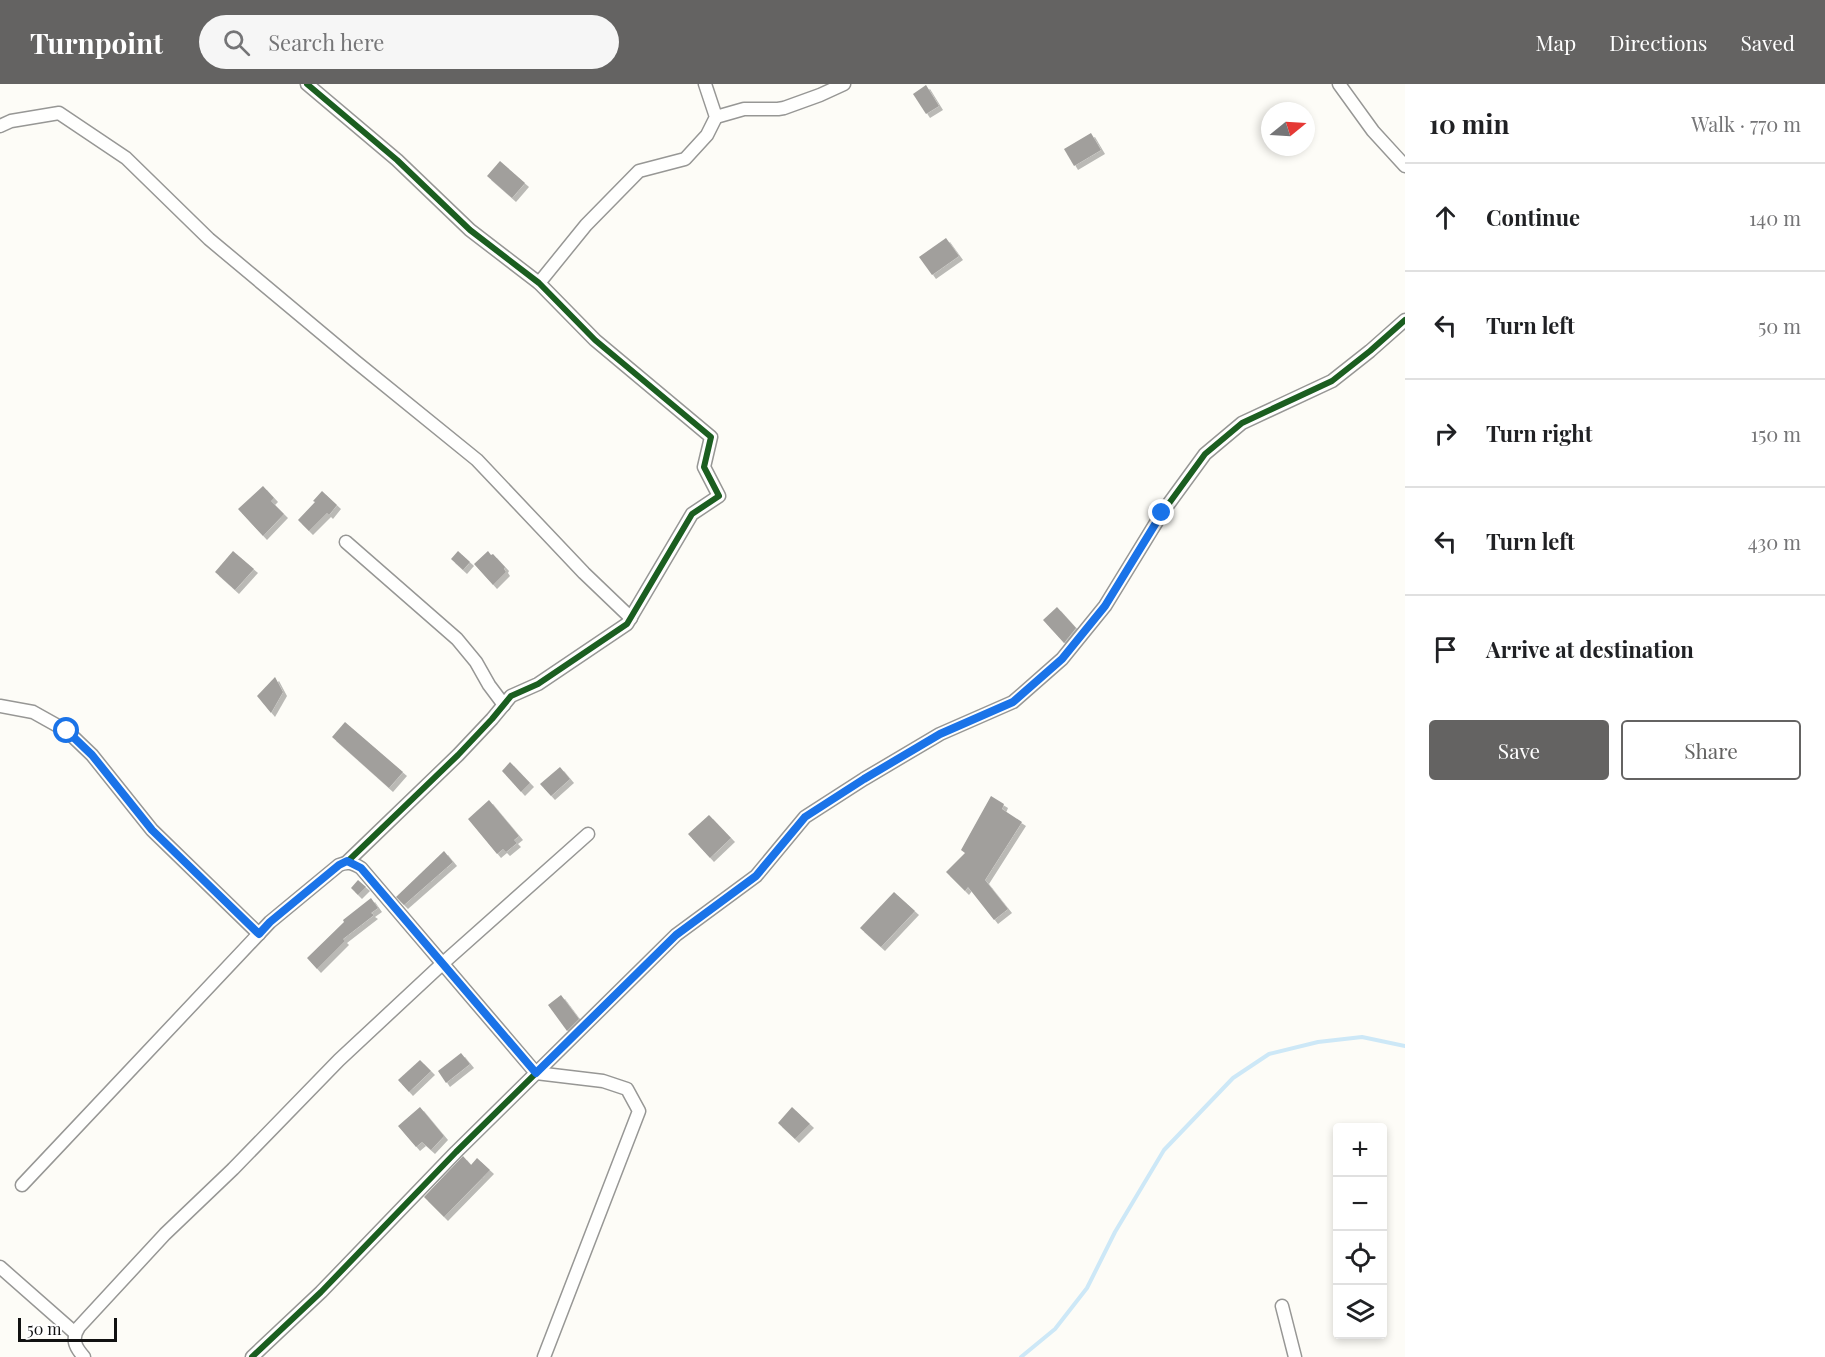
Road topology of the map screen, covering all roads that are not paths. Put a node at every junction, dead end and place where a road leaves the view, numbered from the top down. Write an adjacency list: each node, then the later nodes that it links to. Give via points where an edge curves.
1 (307, 84): 8 (street, via 397,160 470,230)
2 (705, 84): 5 (street)
3 (844, 84): 5 (street, via 784,108 744,109)
4 (1339, 84): 7 (street)
5 (716, 117): 8 (street, via 707,135 686,159 639,171 586,225)
6 (0, 126): 11 (street, via 59,113 126,158 209,239 477,460)
7 (1405, 166)
8 (539, 283): 11 (street, via 595,340 711,437 704,467 719,496 692,514)
9 (1405, 320): 18 (street, via 1332,381 1242,423 1205,454 1162,513 1105,606 1062,659 1013,702 940,734 805,817 756,876 676,935)
10 (346, 542): 12 (street, via 457,639)
11 (631, 618): 12 (street, via 600,644 538,684 511,696)
12 (504, 705): 15 (street, via 458,755)
13 (0, 706): 16 (street, via 33,712 67,731 92,755 152,830)
14 (588, 834): 17 (street)
15 (347, 861): 16 (street); 17 (street, via 361,868)
16 (259, 934): 19 (street)
17 (442, 964): 18 (street); 22 (street, via 339,1060 165,1234)
18 (536, 1073): 24 (street); 25 (street, via 603,1081 627,1089 639,1112)
19 (22, 1185)
20 (0, 1267): 22 (street)
21 (1282, 1306): 26 (street)
22 (75, 1333): 23 (street, via 75,1347)
23 (84, 1357)
24 (252, 1357)
25 (544, 1357)
26 (1295, 1357)

